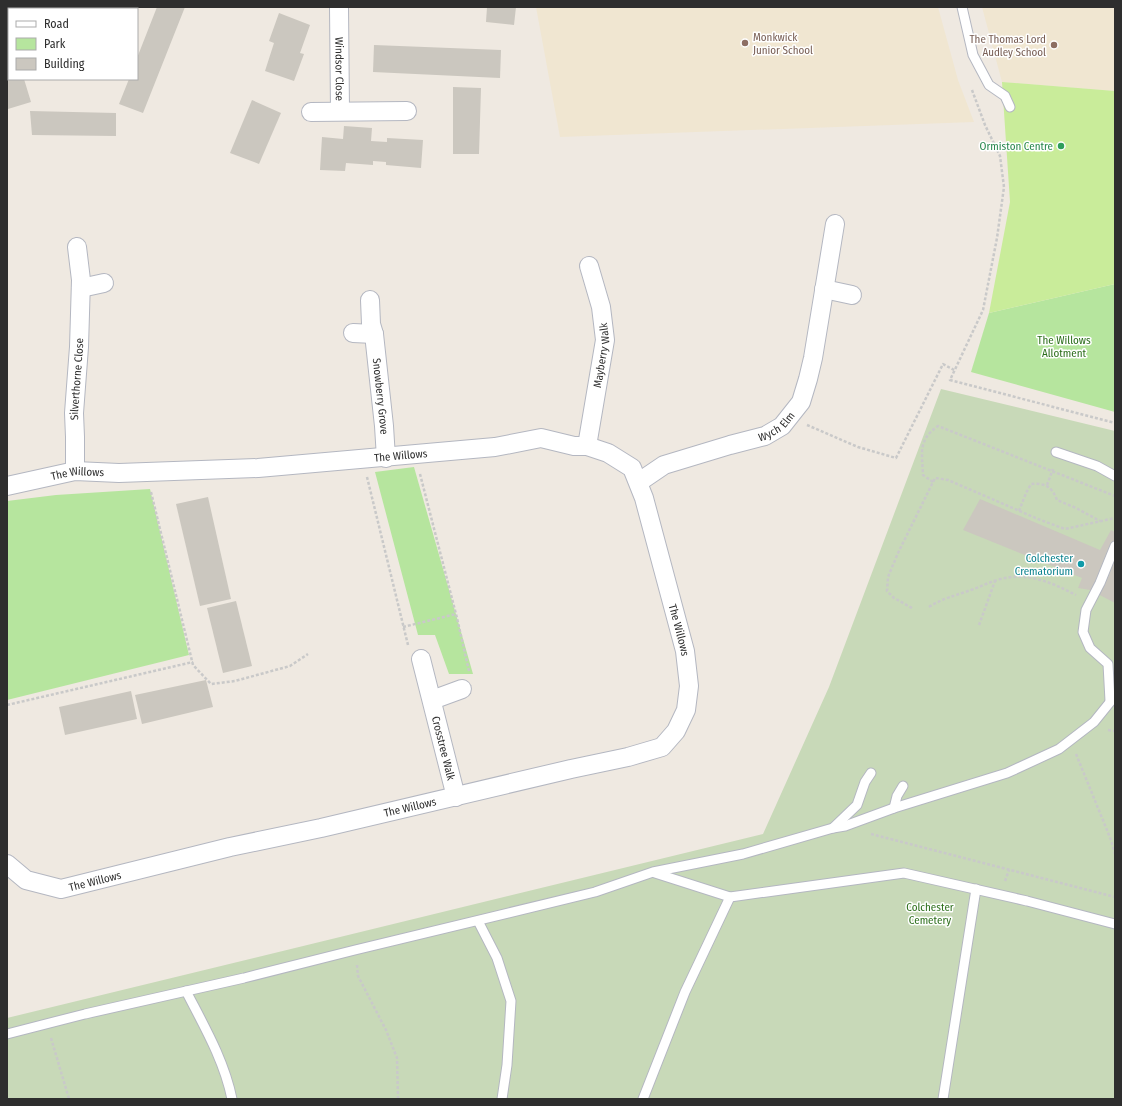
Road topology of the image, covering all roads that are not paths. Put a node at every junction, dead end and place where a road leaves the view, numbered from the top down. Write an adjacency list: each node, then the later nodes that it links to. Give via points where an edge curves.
1 (339, 7): 4 (street, Windsor Close)
2 (962, 7): 3 (lane, via 973,55 989,84 1005,96)
3 (1010, 107)
4 (340, 111): 5 (street, Windsor Close); 6 (street)
5 (407, 111)
6 (311, 112)
7 (835, 224): 12 (street, Wych Elm)
8 (77, 248): 11 (street, Silverthorne Close)
9 (589, 266): 17 (street, Mayberry Walk, via 601,307 605,340)
10 (104, 283): 11 (street)
11 (81, 288): 20 (street, Silverthorne Close, via 74,413)
12 (824, 289): 13 (street); 22 (street, Wych Elm, via 808,379 801,402 790,418 765,436 664,465)
13 (852, 295)
14 (370, 300): 16 (street, Snowberry Grove)
15 (353, 333): 16 (street)
16 (374, 334): 19 (street, Snowberry Grove)
17 (587, 446): 19 (street, The Willows, via 574,446 541,438 495,447); 22 (street, The Willows, via 608,453 632,468)
18 (1056, 452): 21 (lane, via 1097,466)
19 (386, 458): 20 (street, The Willows, via 258,468 120,473)
20 (75, 471): 23 (street, The Willows)
21 (1115, 476)
22 (639, 482): 31 (street, The Willows, via 684,651 689,686 686,710 676,731 662,747)
23 (7, 486)
24 (1115, 546): 27 (lane, via 1086,610 1083,632 1090,648 1108,664)
25 (421, 659): 28 (street, Crosstree Walk)
26 (462, 689): 28 (street)
27 (1113, 699): 32 (lane, via 1094,722 1059,749 1007,773)
28 (432, 700): 31 (street, Crosstree Walk)
29 (871, 773): 33 (lane, via 857,805)
30 (903, 786): 32 (lane)
31 (456, 796): 34 (street, The Willows, via 230,847 61,889 26,880)
32 (894, 808): 33 (lane)
33 (833, 828): 35 (lane, via 743,854)
34 (7, 864)
35 (653, 872): 37 (lane); 38 (lane, via 595,892)
36 (976, 889): 37 (lane, via 904,873); 39 (lane); 45 (lane)
37 (730, 897): 44 (lane, via 685,992)
38 (478, 921): 40 (lane); 43 (lane, via 497,958 511,1001 508,1065)
39 (1115, 924)
40 (186, 990): 41 (lane); 42 (lane, via 218,1055 229,1082)
41 (7, 1034)
42 (232, 1099)
43 (502, 1099)
44 (643, 1099)
45 (943, 1099)

